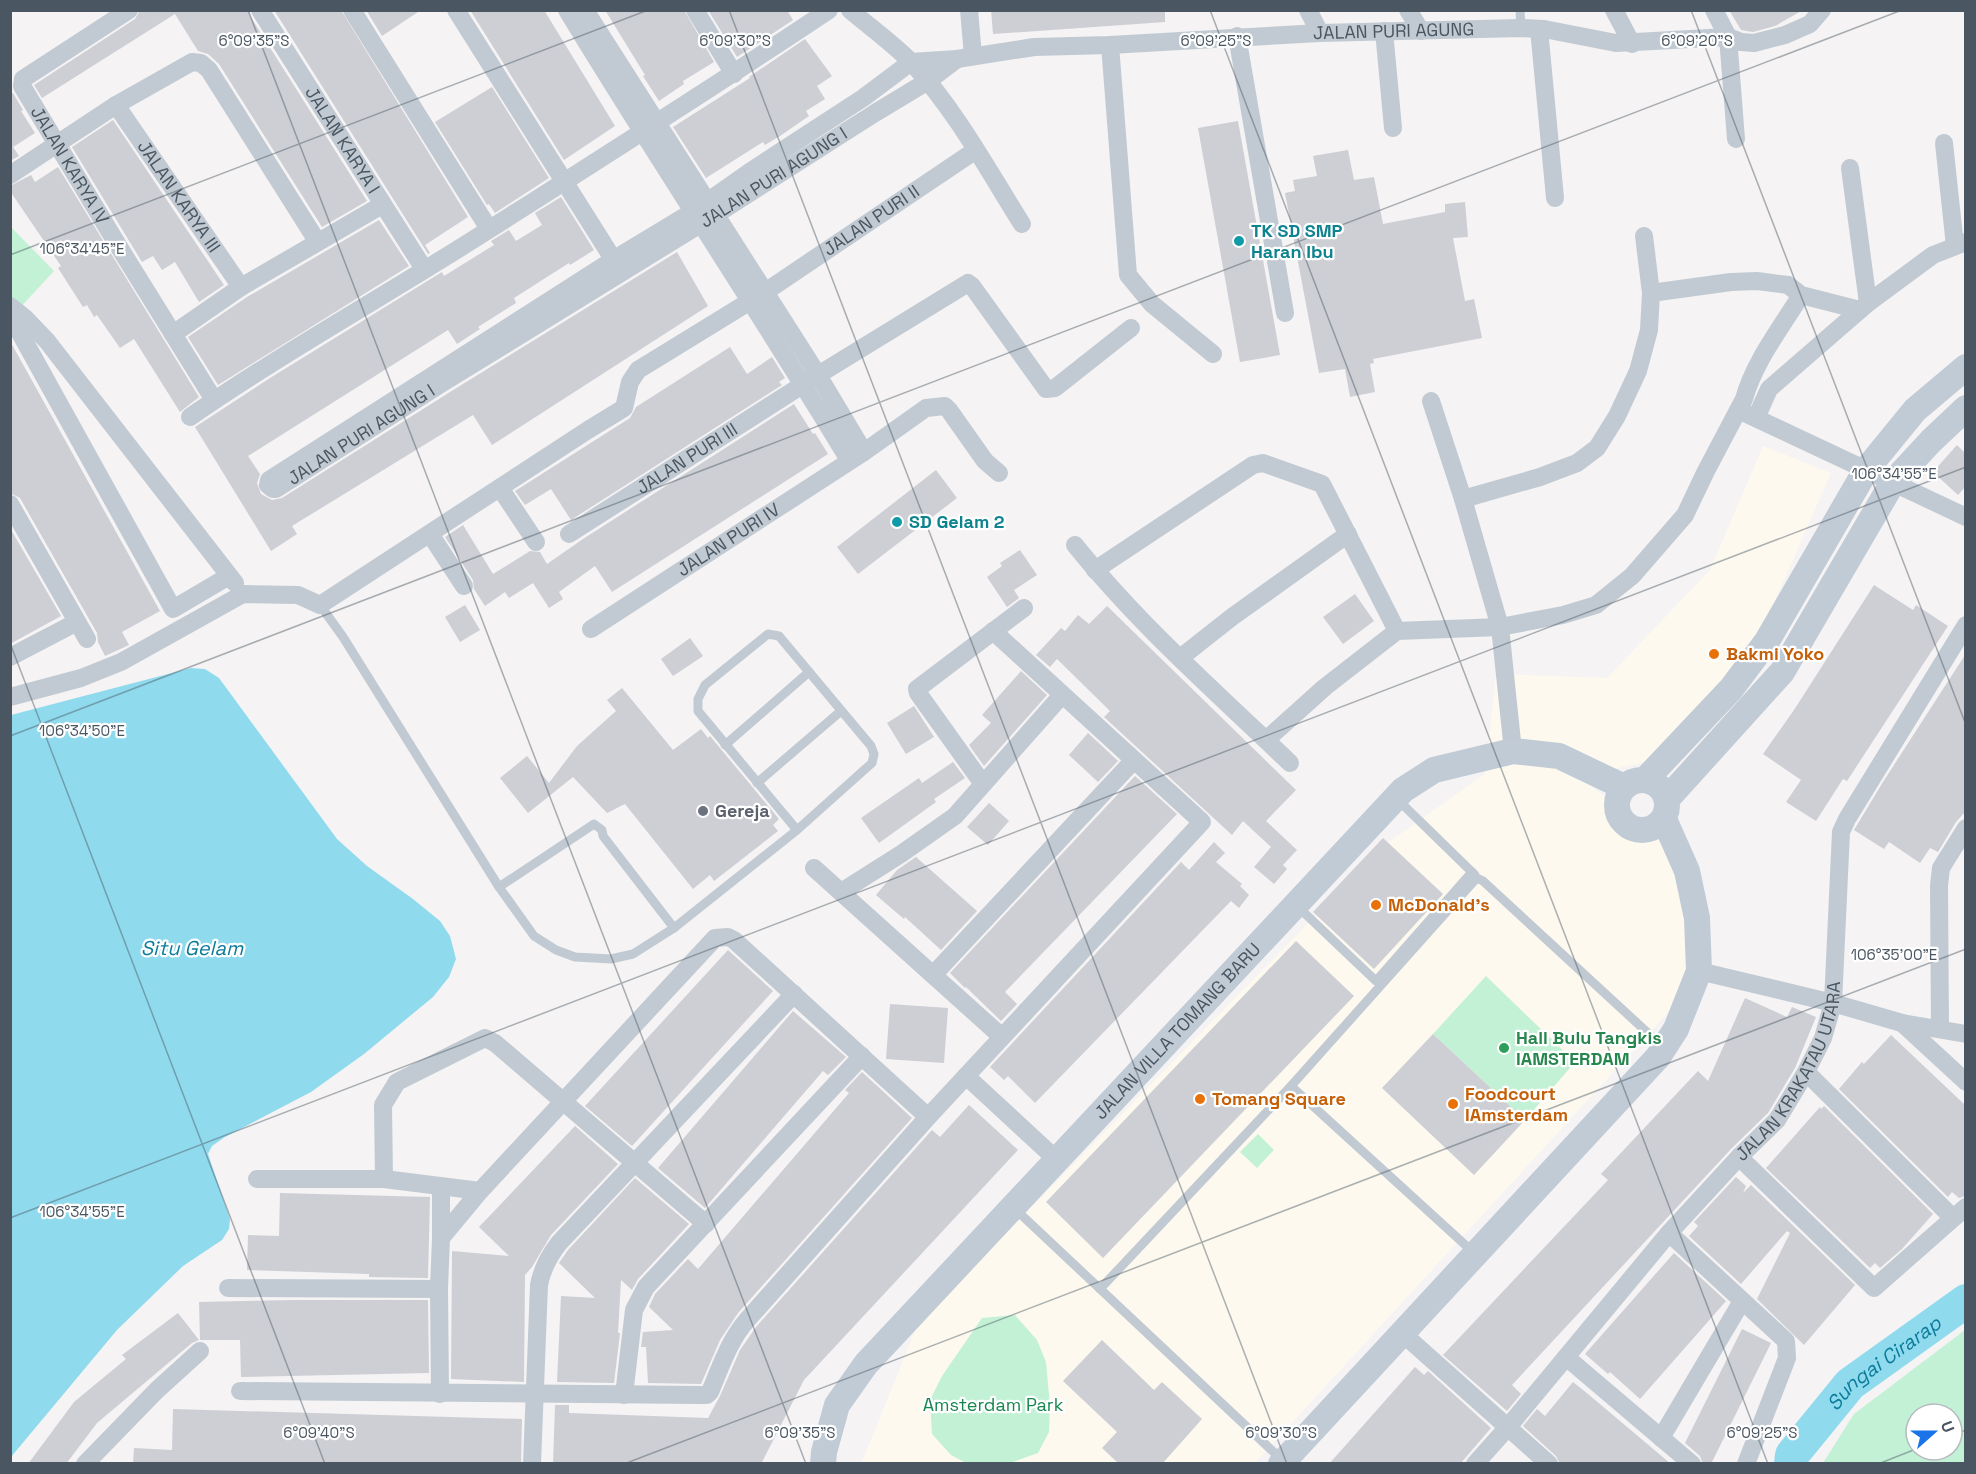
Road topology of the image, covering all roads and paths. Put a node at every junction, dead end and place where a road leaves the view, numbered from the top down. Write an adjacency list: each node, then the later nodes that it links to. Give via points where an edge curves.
1 (129, 10): 33 (street, JALAN KARYA IV, via 23,80 22,86)
2 (260, 10): 39 (street, JALAN KARYA I)
3 (352, 10): 42 (street)
4 (456, 10): 37 (street)
5 (567, 10): 30 (street)
6 (585, 10): 30 (street)
7 (695, 10): 26 (street)
8 (829, 10): 26 (street)
9 (850, 10): 25 (street)
10 (969, 10): 24 (street)
11 (1408, 10): 18 (street)
12 (1614, 10): 22 (street)
13 (1714, 10): 21 (street)
14 (1821, 11): 21 (street, JALAN PURI AGUNG, via 1810,24 1785,35 1754,43)
15 (1312, 12): 19 (street)
16 (1526, 22): 18 (street, JALAN PURI AGUNG); 22 (street, JALAN PURI AGUNG); 38 (street)
17 (1384, 31): 18 (street, JALAN PURI AGUNG); 19 (street, JALAN PURI AGUNG); 29 (street)
18 (1421, 31)
19 (1320, 33): 20 (street, JALAN PURI AGUNG)
20 (1237, 36): 23 (street, JALAN PURI AGUNG); 54 (street)
21 (1728, 37): 22 (street, JALAN PURI AGUNG); 31 (street)
22 (1632, 44)
23 (1110, 45): 24 (street, JALAN PURI AGUNG, via 1034,48); 58 (street, via 1128,275 1152,304)
24 (965, 58): 25 (street, JALAN PURI AGUNG); 27 (street, JALAN PURI AGUNG I)
25 (911, 62): 27 (street); 40 (street, JALAN PURI AGUNG I)
26 (734, 74): 30 (street)
27 (928, 81): 34 (street); 40 (street, JALAN PURI AGUNG I)
28 (116, 105): 33 (street); 44 (street, via 192,62 201,63); 48 (street, JALAN KARYA III)
29 (1393, 128)
30 (649, 129): 37 (street); 40 (street)
31 (1736, 139)
32 (1944, 143): 45 (street)
33 (56, 145): 36 (street); 57 (street, JALAN KARYA IV)
34 (976, 150): 41 (street); 51 (street, JALAN PURI II)
35 (1850, 168): 53 (street)
36 (10, 175)
37 (563, 181): 42 (street); 46 (street)
38 (1555, 198)
39 (382, 205): 44 (street); 47 (street, JALAN KARYA I)
40 (704, 213): 46 (street, JALAN PURI AGUNG I); 51 (street)
41 (1022, 224)
42 (489, 230): 47 (street)
43 (1644, 236): 49 (street)
44 (317, 241): 48 (street)
45 (1960, 244): 53 (street, via 1933,255)
46 (618, 266): 61 (street, JALAN PURI AGUNG I)
47 (424, 269): 62 (street)
48 (241, 287): 57 (street)
49 (1651, 293): 50 (street, via 1757,281 1788,285); 73 (street, via 1649,330 1638,371 1597,448 1577,463 1549,474)
50 (1801, 295): 53 (street); 65 (street, via 1760,362)
51 (758, 297): 60 (street); 72 (street, JALAN PURI II, via 638,370 630,381 626,404 620,412)
52 (10, 306): 82 (street, via 47,341)
53 (1864, 306): 67 (street, via 1769,389)
54 (1285, 313)
55 (10, 315): 82 (street, via 172,609)
56 (1131, 328): 60 (street, JALAN PURI III, via 1055,388 1047,389 968,283)
57 (172, 334): 62 (street, JALAN KARYA IV)
58 (1213, 354)
59 (1965, 367): 69 (street, via 1915,410)
60 (811, 379): 68 (street); 77 (street, JALAN PURI III)
61 (421, 389): 61 (street, JALAN PURI AGUNG I, via 276,489 268,485 269,480)
62 (214, 400): 66 (street)
63 (1431, 401): 73 (street)
64 (1965, 408): 71 (street)
65 (1738, 410): 67 (street); 88 (street, via 1685,514 1632,576 1596,605)
66 (190, 417)
67 (1756, 418): 69 (street)
68 (857, 456): 70 (street, via 926,408 945,406 985,461); 89 (street, JALAN PURI IV)
69 (1866, 470): 71 (street); 106 (street, via 1767,641 1731,689)
70 (999, 473)
71 (1893, 482): 75 (street); 109 (street, via 1782,672)
72 (500, 488): 76 (street, JALAN PURI II); 79 (street)
73 (1462, 500): 88 (street)
74 (10, 504): 87 (street)
75 (1965, 517)
76 (429, 534): 83 (street); 85 (street, JALAN PURI II)
77 (569, 534)
78 (1347, 534): 81 (street, via 1322,484 1257,463); 91 (street); 95 (street)
79 (536, 542)
80 (1075, 545): 81 (street)
81 (1095, 570): 95 (street)
82 (229, 576): 84 (street)
83 (464, 586)
84 (243, 594): 85 (street, via 298,595); 98 (street, via 121,662 81,678)
85 (320, 605): 114 (lane)
86 (1024, 608): 90 (street)
87 (77, 622): 93 (street); 94 (street)
88 (1500, 627): 91 (street); 102 (street)
89 (591, 629)
90 (993, 631): 97 (street); 107 (street, via 917,689)
91 (1397, 631): 100 (street, via 1325,687)
92 (1963, 635): 121 (street, JALAN KRAKATAU UTARA, via 1841,832)
93 (87, 639)
94 (10, 657)
95 (1180, 658): 100 (street)
96 (809, 672): 99 (lane); 101 (lane); 101 (lane, via 779,636 768,634 705,685 698,699 698,711)
97 (1062, 695): 103 (street); 107 (street)
98 (10, 697)
99 (841, 711): 105 (lane); 111 (lane, via 871,746 872,763)
100 (1266, 740): 104 (street)
101 (725, 745): 105 (lane)
102 (1513, 752): 106 (street, JALAN VILLA TOMANG BARU, via 1559,756); 108 (street, JALAN VILLA TOMANG BARU, via 1434,770)
103 (1134, 760): 119 (street); 125 (street, via 1202,822)
104 (1290, 763)
105 (757, 783): 111 (lane)
106 (1634, 783): 109 (street, via 1656,783 1663,790); 109 (street, via 1619,796 1617,806 1624,823 1648,830 1657,826)
107 (983, 784): 115 (street, via 955,816)
108 (1396, 797): 113 (lane); 116 (street, JALAN VILLA TOMANG BARU)
109 (1665, 809): 118 (street, via 1687,871 1697,918)
110 (1965, 828): 123 (street, via 1941,868)
111 (797, 830): 117 (lane)
112 (814, 868): 115 (street)
113 (1475, 875): 116 (lane, via 1376,981); 126 (lane); 131 (lane)
114 (499, 887): 117 (lane, via 534,936 575,957 611,959 633,954); 117 (lane, via 594,824)
115 (841, 892): 119 (street)
116 (1295, 905): 135 (street, JALAN VILLA TOMANG BARU)
117 (674, 928)
118 (1699, 971): 121 (street); 126 (street, via 1676,1029)
119 (933, 975): 125 (street)
120 (794, 994): 127 (street); 132 (street, via 734,940 715,938); 136 (street)
121 (1833, 1004): 122 (street); 128 (street, JALAN KRAKATAU UTARA, via 1823,1038)
122 (1902, 1023): 123 (street); 130 (street)
123 (1940, 1029): 124 (street)
124 (1965, 1034)
125 (1002, 1037): 129 (street)
126 (1664, 1048): 146 (street)
127 (862, 1056): 133 (street); 143 (street)
128 (1806, 1072): 134 (street, JALAN KRAKATAU UTARA, via 1777,1120); 142 (street)
129 (966, 1076): 133 (street); 135 (street)
130 (1965, 1082)
131 (1292, 1086): 146 (lane); 149 (lane)
132 (563, 1101): 136 (street); 138 (street, via 485,1038 397,1082 383,1105); 140 (street)
133 (928, 1117): 157 (street, via 737,1333 710,1392)
134 (1739, 1156): 142 (street, via 1874,1288); 144 (street, JALAN KRAKATAU UTARA)
135 (1057, 1160): 141 (street, JALAN VILLA TOMANG BARU)
136 (636, 1162): 143 (street); 156 (street, via 548,1257 539,1285)
137 (257, 1179): 138 (street)
138 (384, 1179): 139 (street)
139 (441, 1186): 140 (street); 145 (street)
140 (480, 1191): 145 (street)
141 (1013, 1207): 149 (lane); 163 (street, JALAN VILLA TOMANG BARU, via 866,1364 837,1405)
142 (1959, 1213)
143 (706, 1224): 157 (street, via 646,1287 634,1310)
144 (1669, 1233): 150 (street); 153 (street, JALAN KRAKATAU UTARA)
145 (441, 1238): 148 (street)
146 (1475, 1254): 151 (street)
147 (228, 1288): 148 (street)
148 (439, 1289): 155 (street)
149 (1100, 1289): 160 (lane)
150 (1742, 1301): 159 (street); 167 (street, via 1786,1341 1787,1358)
151 (1402, 1332): 158 (street); 160 (street)
152 (200, 1351): 161 (street, via 157,1389)
153 (1566, 1357): 158 (street, JALAN KRAKATAU UTARA); 159 (street)
154 (240, 1391): 155 (street)
155 (440, 1394): 156 (street)
156 (534, 1394): 157 (street); 162 (street)
157 (624, 1395)
158 (1508, 1427): 164 (street, JALAN KRAKATAU UTARA); 165 (street)
159 (1661, 1438): 166 (street)
160 (1282, 1462)
161 (86, 1464)
162 (532, 1464)
163 (823, 1464)
164 (1475, 1464)
165 (1549, 1464)
166 (1692, 1464)
167 (1746, 1464)

